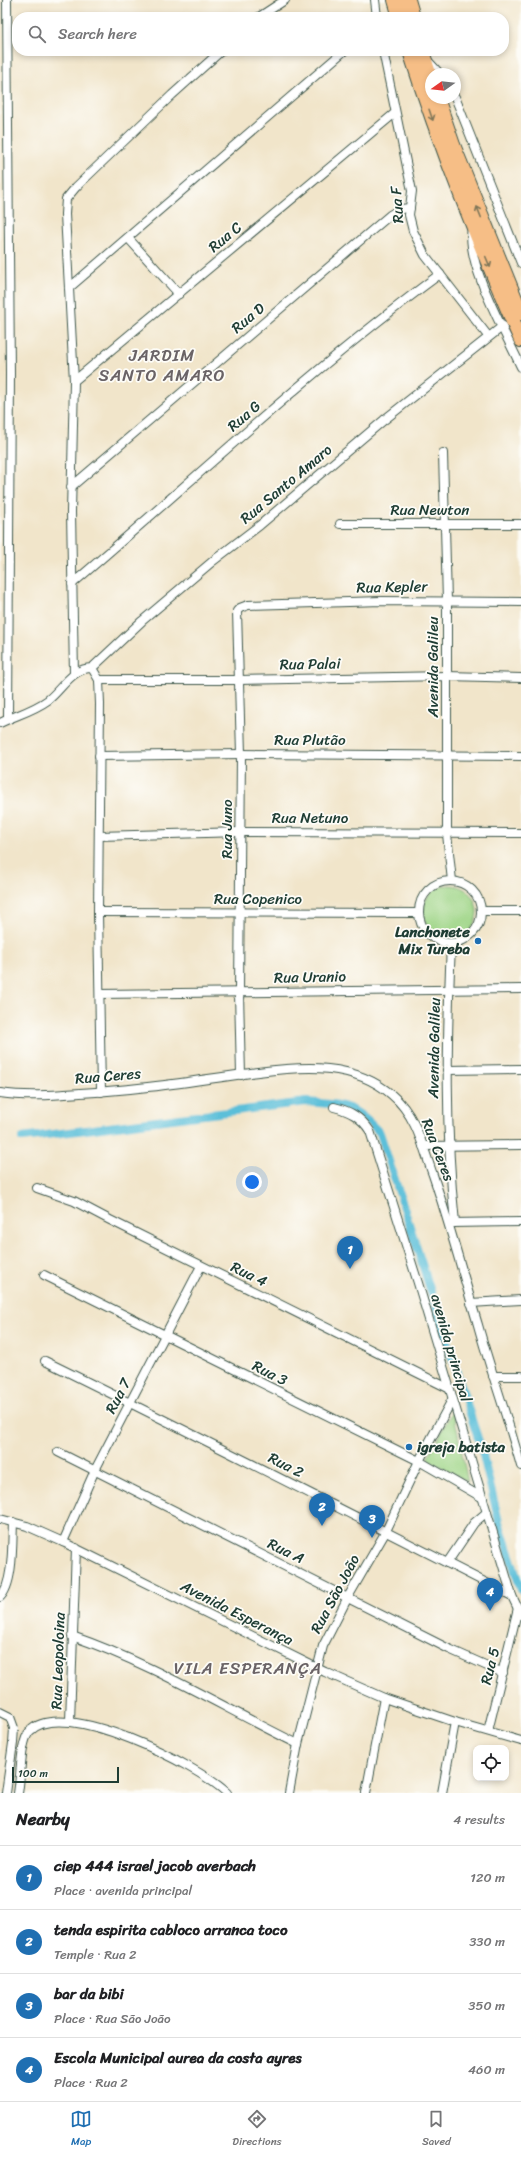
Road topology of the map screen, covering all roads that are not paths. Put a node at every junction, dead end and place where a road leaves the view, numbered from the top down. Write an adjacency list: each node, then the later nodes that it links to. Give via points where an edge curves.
1 (7, 0): 49 (street, via 10,359)
2 (285, 0): 6 (street)
3 (375, 0): 7 (street)
4 (396, 0): 8 (highway)
5 (408, 0): 9 (highway)
6 (267, 12)
7 (376, 12)
8 (399, 12)
9 (412, 12)
10 (215, 56): 26 (street, via 66,199)
11 (338, 56): 23 (street)
12 (384, 56): 20 (street, Rua F)
13 (412, 56): 22 (highway, one-way to 22)
14 (424, 56): 16 (highway)
15 (425, 56): 17 (street)
16 (427, 68)
17 (435, 68)
18 (439, 104): 28 (highway, one-way to 18)
19 (458, 104): 24 (street)
20 (395, 113): 21 (street, Rua F, via 412,191); 27 (street, Rua C)
21 (410, 208): 25 (street, Rua F, via 410,222 419,244); 35 (street, Rua D, via 400,209 390,215)
22 (472, 225): 29 (street, via 474,260); 31 (highway, one-way to 31)
23 (128, 238): 26 (street); 27 (street)
24 (521, 263)
25 (440, 274): 30 (street, Rua F); 39 (street, Rua G, via 329,361)
26 (69, 288): 33 (street)
27 (179, 294): 33 (street, Rua C)
28 (521, 313)
29 (503, 326): 30 (street, Rua Santo Amaro); 32 (street)
30 (488, 336): 43 (street, Rua Santo Amaro, via 213,561 142,621)
31 (521, 340)
32 (521, 367)
33 (74, 381): 35 (street)
34 (444, 453): 38 (street, Avenida Galileu)
35 (71, 487): 39 (street)
36 (340, 524): 38 (street, Rua Newton)
37 (521, 524): 38 (street, Rua Newton)
38 (446, 525): 40 (street, Avenida Galileu)
39 (72, 584): 44 (street)
40 (447, 601): 41 (street, Rua Kepler); 42 (street, Rua Kepler); 45 (street, Avenida Galileu)
41 (521, 602)
42 (263, 605): 48 (street, Rua Juno, via 244,606 238,611)
43 (92, 668): 44 (street, via 80,669); 47 (street)
44 (74, 674): 49 (street, via 41,705)
45 (447, 676): 46 (street, Rua Palai); 48 (street, Rua Palai); 53 (street, Avenida Galileu)
46 (521, 678)
47 (99, 680): 48 (street, Rua Palai); 52 (street)
48 (238, 680): 51 (street, Rua Juno)
49 (8, 719): 50 (street)
50 (0, 723)
51 (241, 754): 52 (street, Rua Plutão); 53 (street, Rua Plutão); 55 (street, Rua Juno)
52 (99, 756): 58 (street)
53 (446, 756): 54 (street, Rua Plutão); 57 (street, Avenida Galileu)
54 (521, 756)
55 (240, 832): 57 (street, Rua Netuno); 58 (street, Rua Netuno); 64 (street, Rua Juno)
56 (521, 833): 57 (street, Rua Netuno)
57 (447, 834): 59 (street, Avenida Galileu)
58 (99, 836): 62 (street)
59 (452, 881): 60 (street, via 472,890); 63 (street, via 438,883 426,891)
60 (481, 911): 61 (street); 65 (street, via 480,924 473,934 463,941)
61 (521, 911)
62 (98, 912): 64 (street, Rua Copenico); 69 (street)
63 (418, 912): 64 (street, Rua Copenico); 65 (street, via 424,930 430,937 440,943)
64 (241, 914): 68 (street, Rua Juno)
65 (451, 944): 67 (street, Avenida Galileu)
66 (521, 989): 67 (street, Rua Uranio)
67 (449, 991): 68 (street, Rua Uranio); 71 (street, Avenida Galileu)
68 (240, 993): 69 (street, Rua Uranio); 72 (street, Rua Juno)
69 (100, 994): 74 (street)
70 (521, 1069): 71 (street)
71 (447, 1070): 78 (street, Avenida Galileu)
72 (241, 1074): 74 (street, Rua Ceres); 77 (street, Rua Ceres, via 318,1067 357,1075 390,1093 399,1101 417,1128)
73 (0, 1092): 74 (street, Rua Ceres, via 21,1096)
74 (101, 1092)
75 (334, 1107): 90 (street, avenida principal, via 359,1117 370,1132)
76 (521, 1145): 78 (street)
77 (423, 1146): 78 (street); 81 (street, Rua Ceres)
78 (448, 1146): 81 (street, Avenida Galileu)
79 (37, 1188): 82 (street, Rua 4, via 74,1201)
80 (521, 1222): 81 (street)
81 (452, 1223): 85 (street, Rua Ceres)
82 (201, 1266): 86 (street, Rua 7); 90 (street, Rua 4)
83 (44, 1275): 86 (street, Rua 3)
84 (521, 1300): 85 (street)
85 (471, 1302): 88 (street, Rua Ceres)
86 (166, 1334): 92 (street, Rua 7); 95 (street, Rua 3)
87 (45, 1361): 92 (street, Rua 2)
88 (492, 1376): 89 (street); 94 (street, Rua Ceres)
89 (521, 1376)
90 (448, 1388): 91 (street, avenida principal)
91 (452, 1400): 95 (street, Rua São João); 98 (street, avenida principal)
92 (130, 1403): 97 (street, Rua 7); 102 (street, Rua 2, via 203,1438)
93 (58, 1452): 97 (street, Rua A)
94 (520, 1457): 96 (street, Rua Ceres)
95 (419, 1461): 98 (street, Rua 3); 102 (street, Rua São João)
96 (521, 1466)
97 (95, 1470): 103 (street, Rua 7); 108 (street, Rua A, via 195,1523)
98 (483, 1498): 99 (street, avenida principal)
99 (487, 1512): 105 (street, via 474,1523); 106 (street, avenida principal)
100 (0, 1519): 101 (street, Avenida Esperança)
101 (13, 1522): 103 (street, Avenida Esperança); 107 (street, via 9,1575 5,1592)
102 (384, 1533): 105 (street, Rua 2); 108 (street, Rua São João)
103 (63, 1542): 104 (street, Avenida Esperança)
104 (76, 1548): 110 (street, Rua Leopoloina); 111 (street, Avenida Esperança)
105 (447, 1563): 106 (street, Rua 2)
106 (512, 1596): 109 (street, avenida principal)
107 (0, 1597)
108 (348, 1597): 111 (street, Rua São João, via 323,1646); 112 (street, Rua A, via 449,1649)
109 (519, 1611): 112 (street, Rua 5)
110 (72, 1636): 115 (street, Rua Leopoloina); 119 (street, via 136,1663)
111 (317, 1669): 113 (street, Avenida Esperança); 119 (street, Rua São João)
112 (503, 1673): 117 (street, Rua 5)
113 (384, 1698): 116 (street, Avenida Esperança); 124 (street)
114 (0, 1712): 120 (street, via 10,1717 14,1728)
115 (70, 1721): 121 (street, via 40,1725 28,1733); 122 (street, Rua Leopoloina, via 114,1732 208,1778)
116 (455, 1722): 117 (street, Avenida Esperança); 125 (street)
117 (488, 1731): 118 (street, Avenida Esperança)
118 (521, 1741)
119 (298, 1744): 123 (street, Rua São João)
120 (6, 1793)
121 (18, 1793)
122 (227, 1793)
123 (289, 1793)
124 (366, 1793)
125 (442, 1793)

